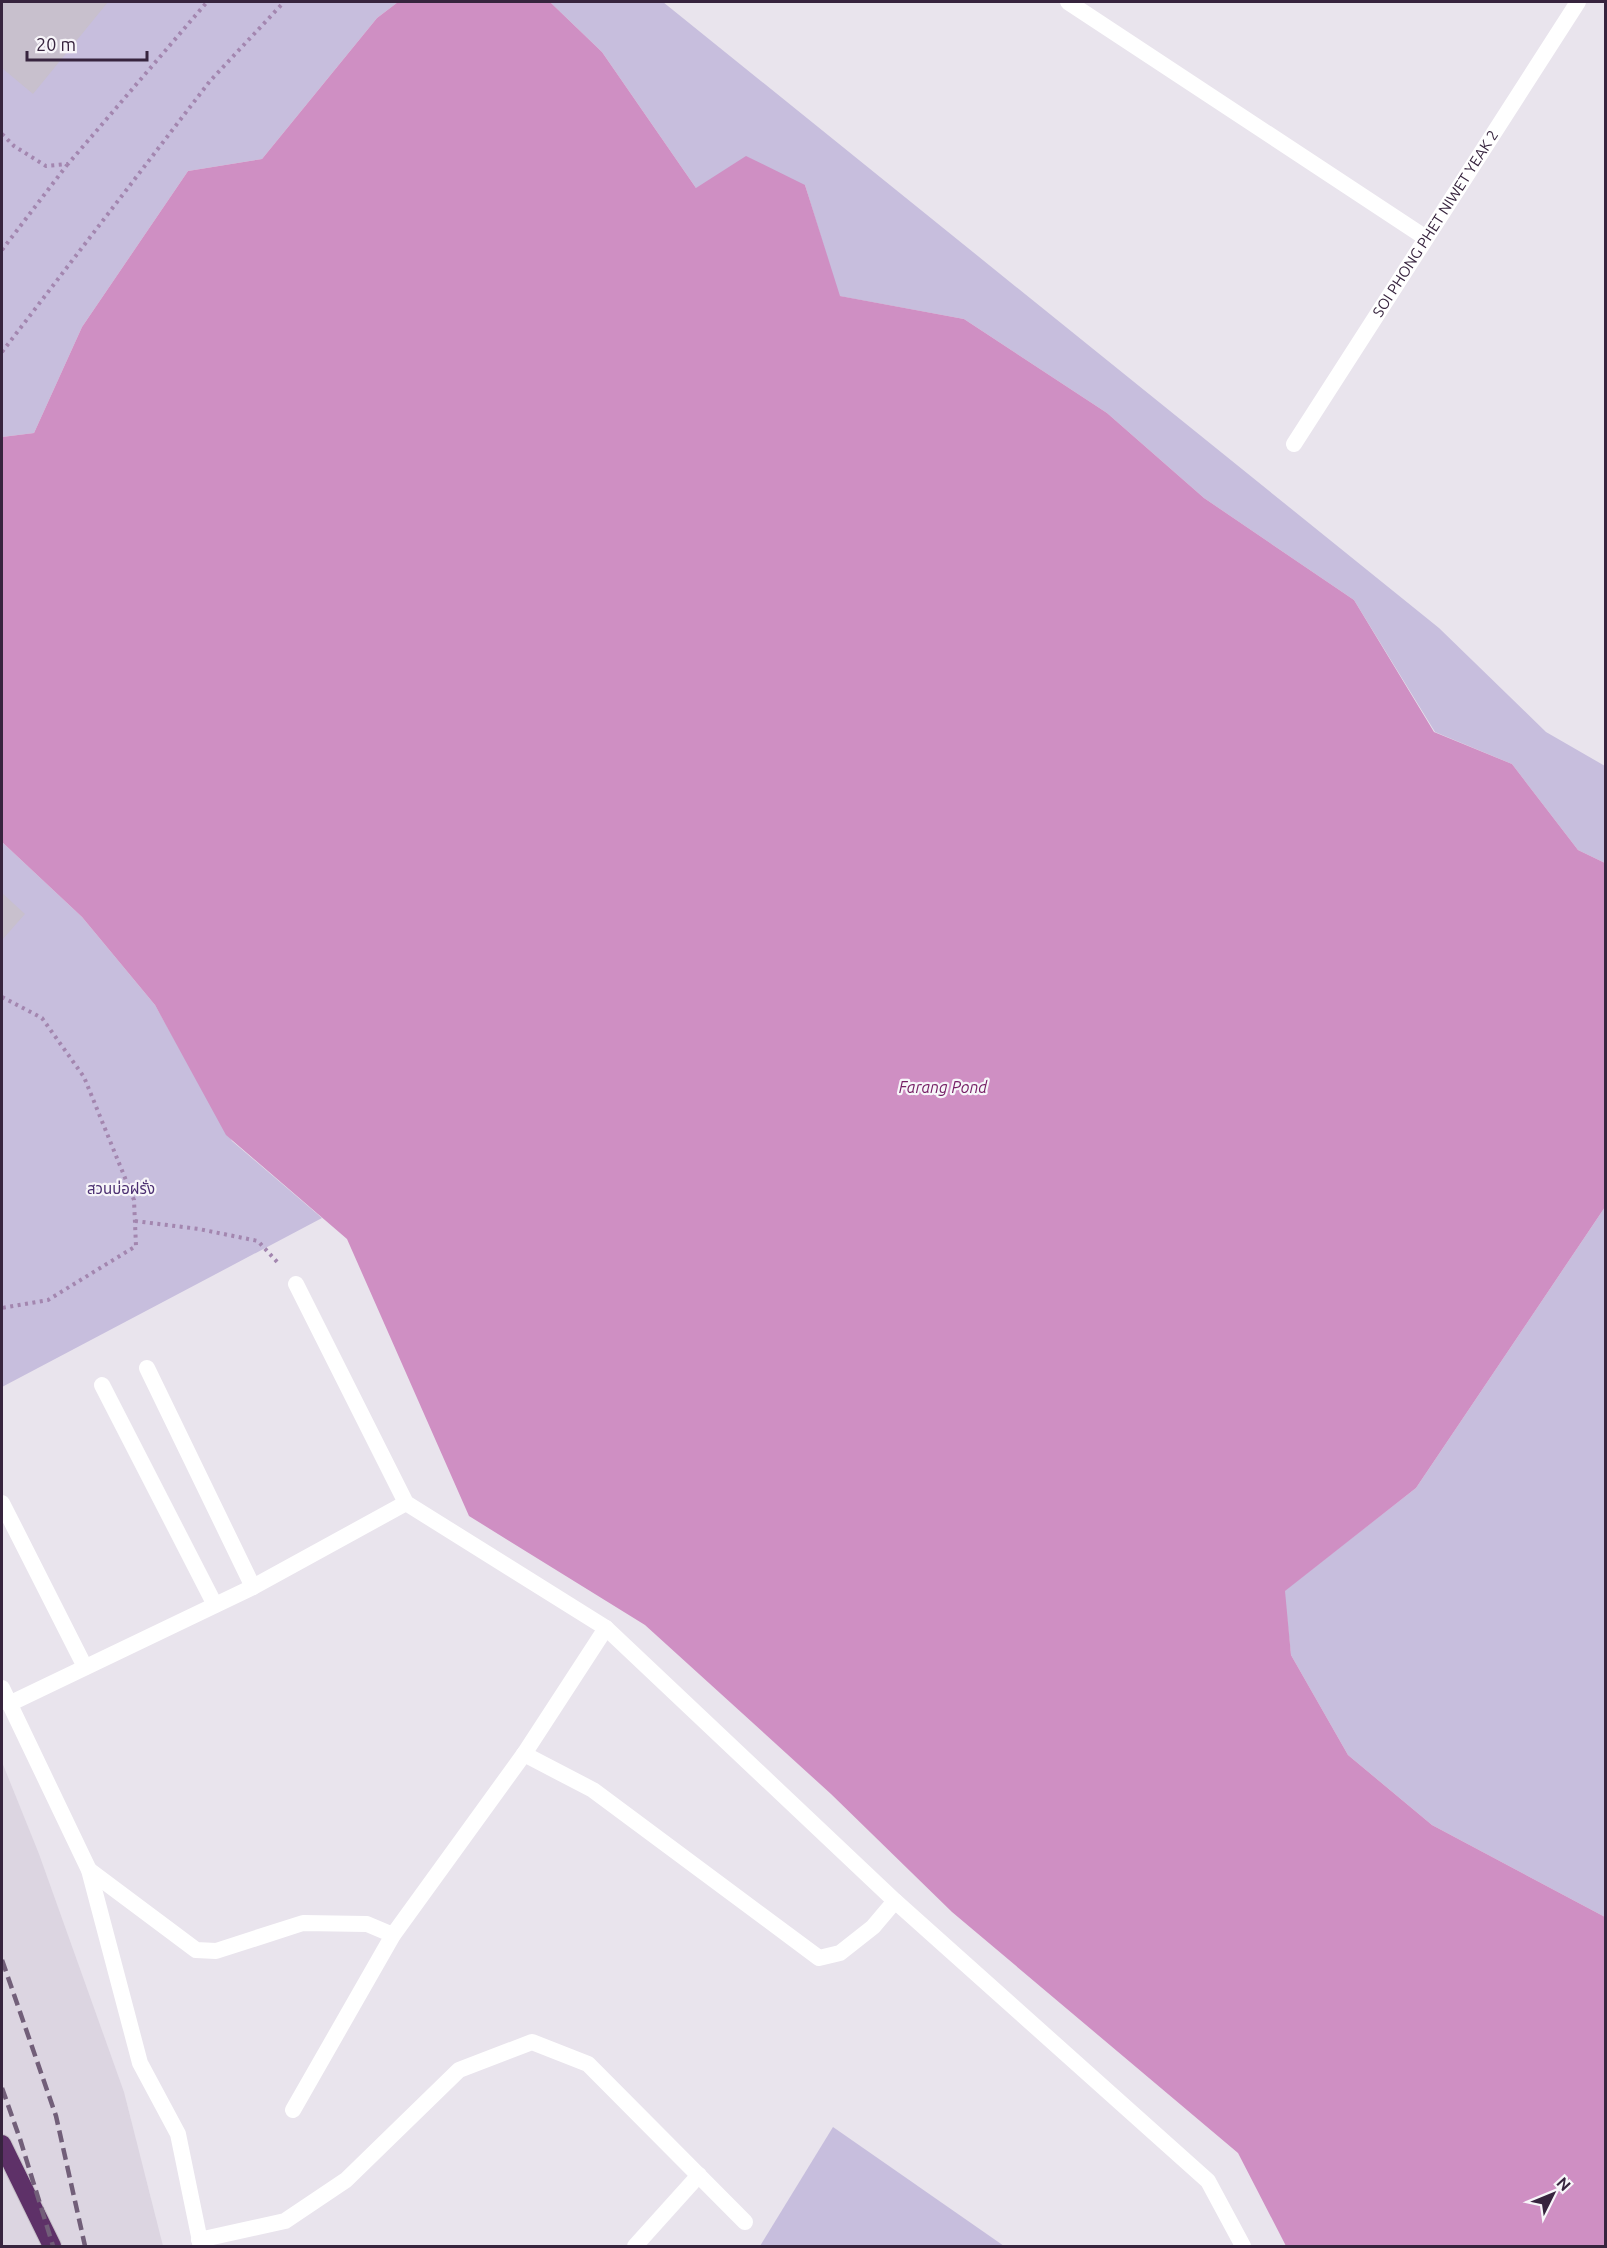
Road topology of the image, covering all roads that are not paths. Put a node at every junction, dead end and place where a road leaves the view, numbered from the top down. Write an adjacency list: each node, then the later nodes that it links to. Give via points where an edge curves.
1 (1068, 2): 3 (street)
2 (1578, 2): 3 (street, SOI PHONG PHET NIWET YEAK 2)
3 (1426, 238): 4 (street, SOI PHONG PHET NIWET YEAK 2)
4 (1294, 444)
5 (296, 1284): 9 (street)
6 (147, 1368): 10 (street)
7 (102, 1384): 11 (street)
8 (2, 1503): 13 (street)
9 (406, 1503): 10 (street); 12 (street)
10 (253, 1587): 11 (street)
11 (215, 1605): 13 (street)
12 (606, 1628): 16 (street); 18 (street)
13 (85, 1667): 15 (street)
14 (2, 1688): 15 (street)
15 (9, 1704): 17 (street)
16 (524, 1754): 18 (street, via 593,1790 819,1958 840,1953 873,1927); 19 (street)
17 (89, 1870): 19 (street, via 196,1950 216,1951 303,1923 367,1924); 24 (street, via 140,2063 178,2134)
18 (895, 1901): 27 (street, via 1208,2181)
19 (393, 1935): 20 (street)
20 (293, 2110)
21 (2, 2144): 25 (highway)
22 (699, 2175): 23 (street); 24 (street, via 588,2064 532,2042 459,2070 346,2180 285,2220); 26 (street)
23 (745, 2222)
24 (200, 2243)
25 (51, 2247)
26 (635, 2247)
27 (1243, 2247)

